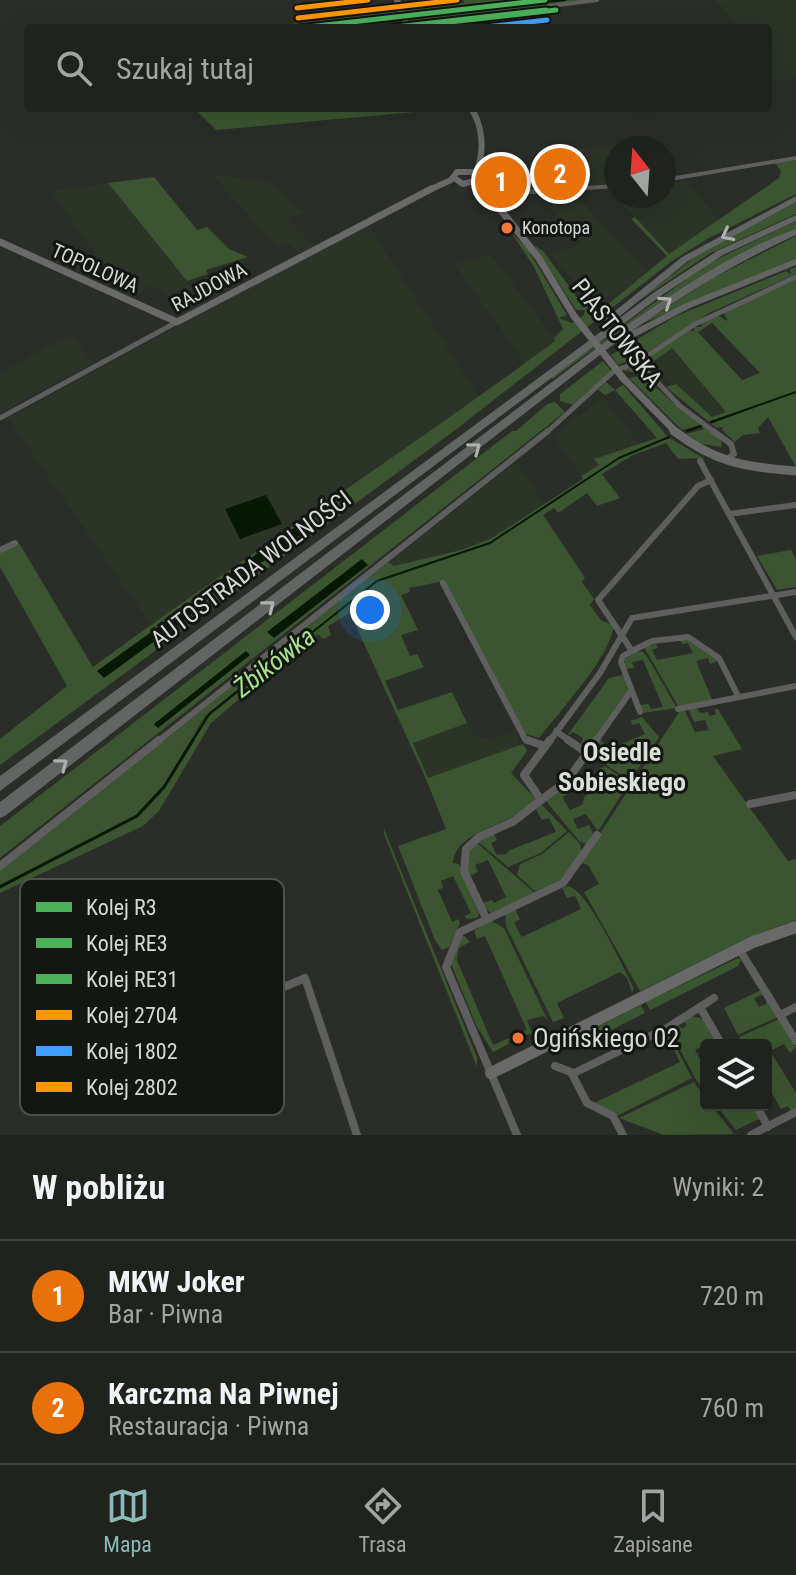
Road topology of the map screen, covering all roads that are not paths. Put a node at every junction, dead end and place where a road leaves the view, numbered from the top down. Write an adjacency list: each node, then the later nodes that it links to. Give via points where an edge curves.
1 (397, 0): 3 (street)
2 (597, 0): 4 (street, via 551,6)
3 (406, 24)
4 (494, 24)
5 (473, 112): 7 (street, via 479,122 481,164)
6 (796, 158): 8 (street)
7 (473, 177): 9 (street, PIASTOWSKA); 9 (street, via 457,172); 11 (street, PIASTOWSKA)
8 (676, 178)
9 (456, 180): 18 (street, RAJDOWA)
10 (604, 187): 11 (street)
11 (488, 193): 24 (street, PIASTOWSKA, bridge, via 623,378 675,432)
12 (796, 199): 20 (highway, one-way to 20, via 685,259)
13 (796, 218): 20 (highway, via 736,244 684,275)
14 (796, 232): 21 (highway, one-way to 14, via 678,293)
15 (0, 242): 18 (street, TOPOLOWA)
16 (796, 262): 21 (highway, via 650,324)
17 (796, 277): 19 (street, via 695,324)
18 (177, 322): 22 (street, RAJDOWA)
19 (638, 362): 23 (street, via 680,406); 55 (street, via 614,371 554,426)
20 (527, 388): 49 (highway, AUTOSTRADA WOLNOŚCI)
21 (537, 400): 53 (highway, one-way to 21)
22 (0, 418)
23 (726, 440): 24 (street, via 722,451); 25 (street, via 734,452)
24 (710, 454): 25 (street, PIASTOWSKA)
25 (726, 460): 27 (street, PIASTOWSKA)
26 (700, 461): 28 (street)
27 (796, 471)
28 (711, 480): 30 (street); 37 (street, via 698,486 598,600)
29 (796, 505): 30 (street)
30 (729, 514): 35 (street)
31 (15, 543): 32 (street)
32 (0, 550)
33 (443, 583): 47 (street, via 525,739)
34 (796, 592): 35 (street)
35 (773, 595): 36 (street); 39 (street)
36 (632, 618): 37 (street); 38 (street)
37 (613, 621): 38 (street)
38 (622, 635): 40 (street); 46 (street)
39 (796, 637)
40 (632, 651): 42 (street, via 621,660); 43 (street, via 652,641 688,637 719,658)
41 (796, 686): 43 (street)
42 (631, 691): 45 (street); 48 (street)
43 (738, 696): 44 (street)
44 (678, 709)
45 (640, 712)
46 (556, 731): 47 (street); 48 (street)
47 (545, 746): 51 (street, via 524,775)
48 (587, 753): 51 (street, via 567,781)
49 (0, 784)
50 (796, 795): 52 (street)
51 (541, 800): 56 (street, via 466,849 464,871)
52 (750, 804)
53 (0, 811)
54 (597, 835): 56 (street, via 563,883)
55 (0, 866)
56 (486, 918): 67 (street, via 460,932 446,967)
57 (796, 927): 58 (street)
58 (739, 949): 63 (street); 67 (street)
59 (284, 987): 72 (street, via 305,978)
60 (714, 998): 61 (street)
61 (700, 1007): 64 (street); 68 (street)
62 (796, 1007): 63 (street)
63 (780, 1015): 65 (street)
64 (719, 1039)
65 (796, 1041)
66 (555, 1066): 68 (street)
67 (491, 1073): 73 (street)
68 (572, 1074): 74 (street, via 587,1103 614,1117)
69 (759, 1111): 71 (street)
70 (794, 1117): 71 (street)
71 (768, 1127): 75 (street)
72 (357, 1135)
73 (517, 1135)
74 (623, 1135)
75 (751, 1135)

